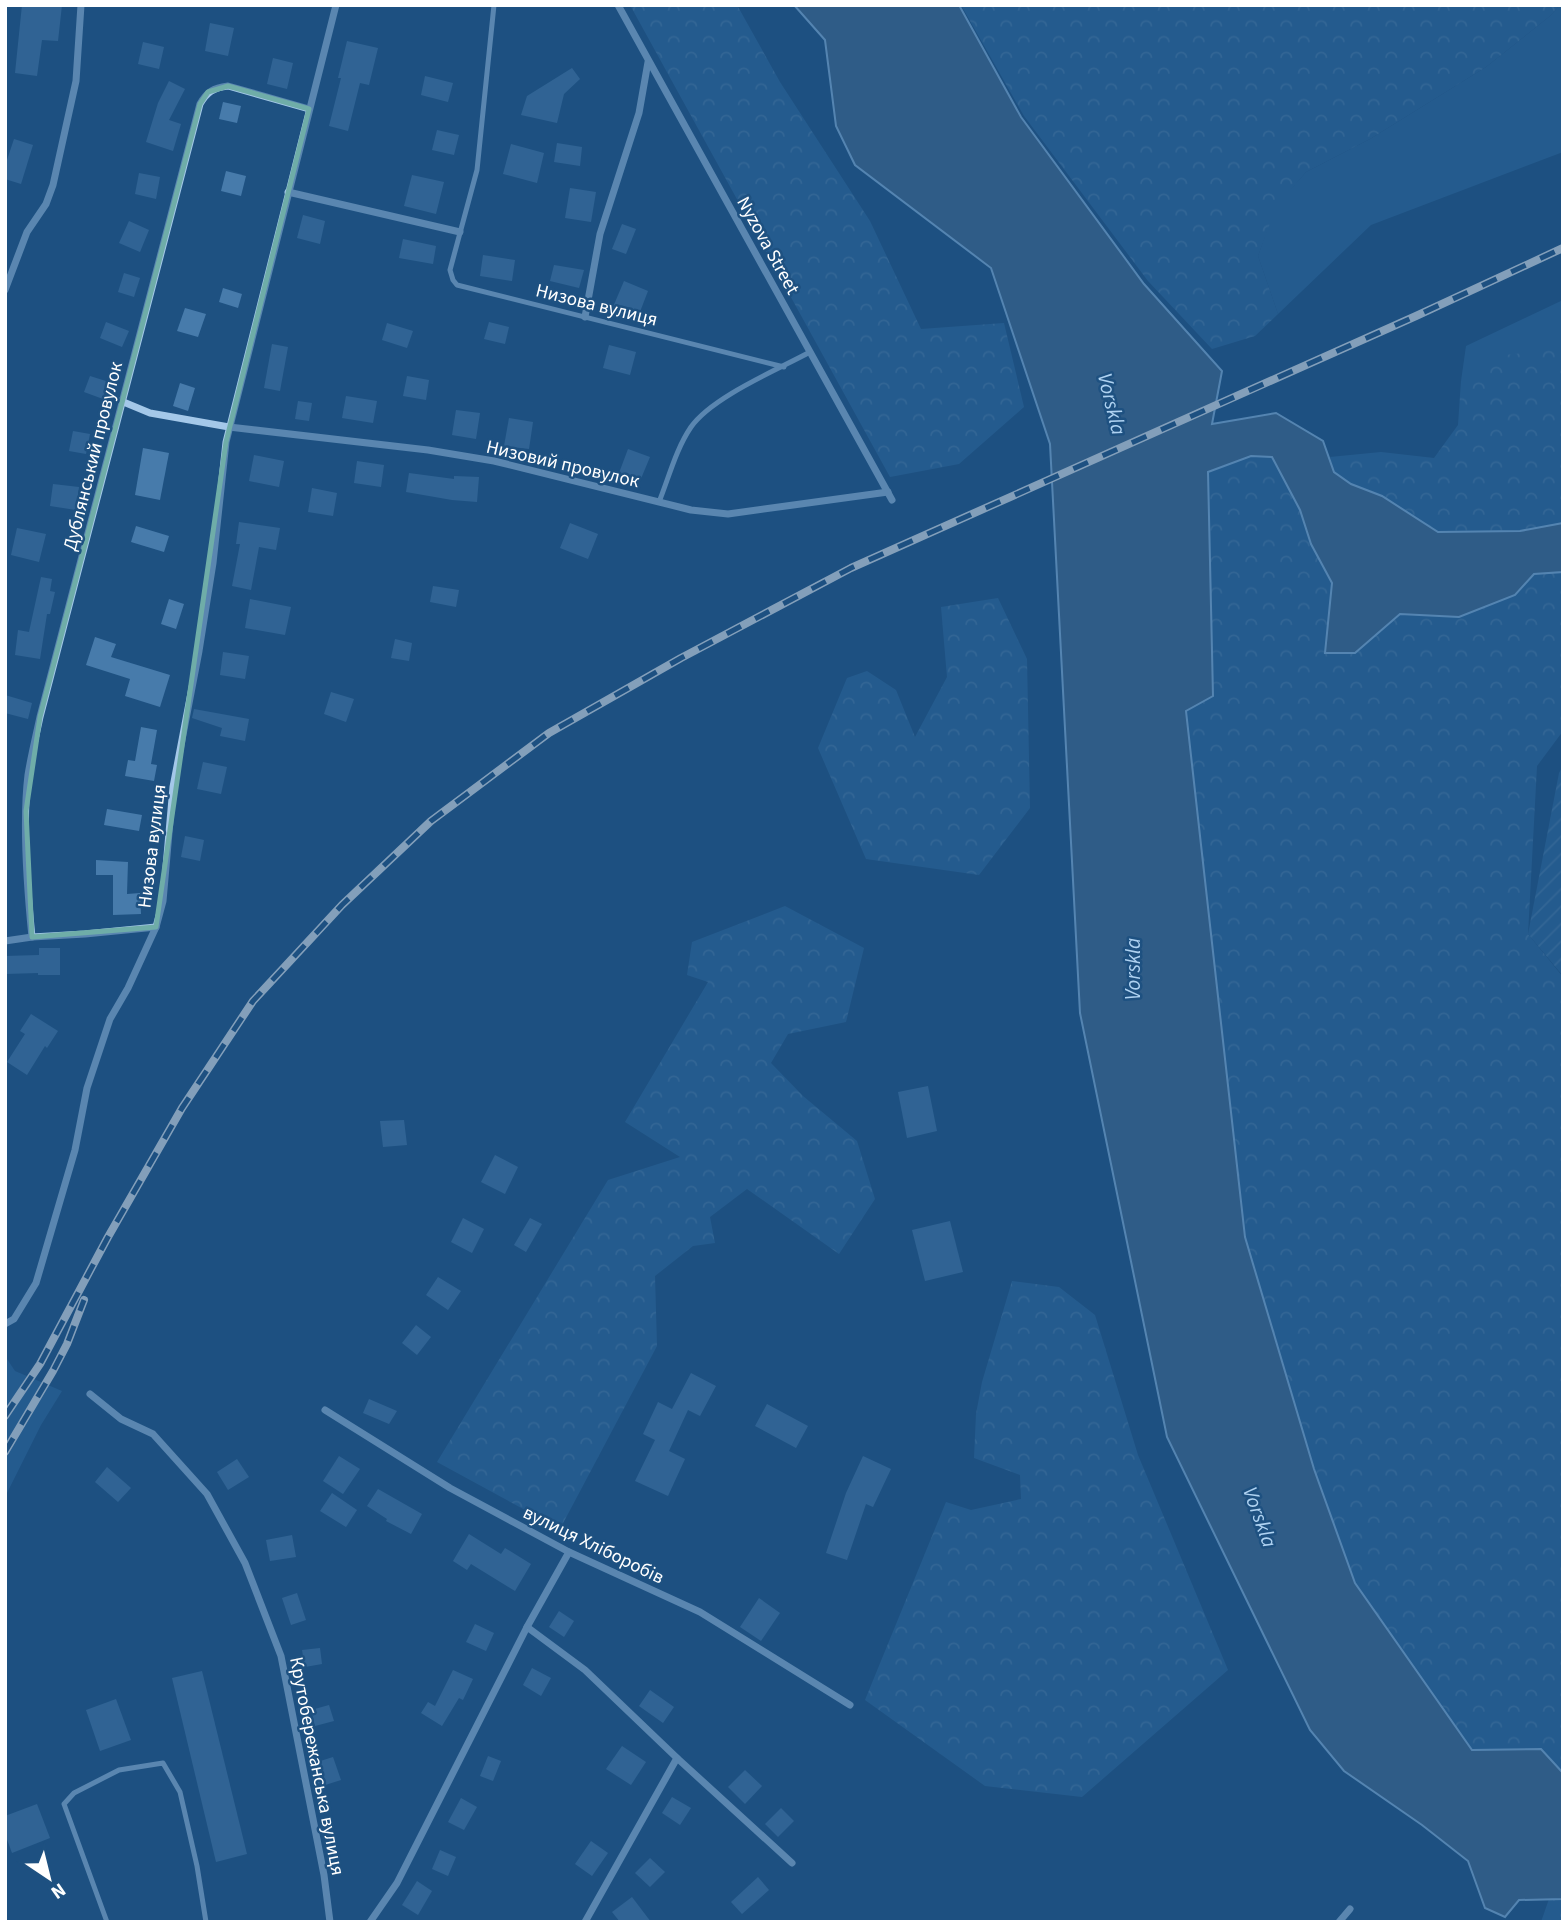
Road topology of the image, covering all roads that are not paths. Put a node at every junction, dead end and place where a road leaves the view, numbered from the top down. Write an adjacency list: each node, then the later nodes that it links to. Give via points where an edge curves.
1 (81, 5): 9 (street, via 76,81 53,184 27,232)
2 (336, 5): 6 (street, Низова вулиця)
3 (494, 5): 8 (lane, Низова вулиця, via 477,170)
4 (618, 5): 5 (street, Nyzova Street)
5 (649, 61): 10 (street, via 639,113 600,233); 11 (street, Nyzova Street)
6 (309, 109): 7 (street, Низова вулиця); 13 (street, Дублянський провулок, via 228,86 215,87 203,99)
7 (288, 192): 8 (street); 14 (street, Низова вулиця)
8 (460, 232): 10 (lane, Низова вулиця, via 450,270 457,285)
9 (5, 290)
10 (585, 317): 12 (lane, Низова вулиця)
11 (810, 352): 12 (lane); 15 (street, Nyzova Street)
12 (784, 367): 17 (lane, via 700,416 682,442)
13 (121, 401): 14 (street, via 150,412); 19 (street, Дублянський провулок, via 28,776 27,879)
14 (229, 427): 17 (street, Низовий провулок, via 494,461); 18 (street, Низова вулиця, via 213,563 173,787 163,901)
15 (888, 492): 16 (street, Nyzova Street); 17 (street, Низовий провулок, via 728,514)
16 (892, 500)
17 (659, 502)
18 (156, 927): 19 (street); 21 (street, Низова вулиця, via 110,1019 87,1088 75,1150 36,1283 14,1319)
19 (32, 937): 20 (street)
20 (5, 941)
21 (5, 1324)
22 (90, 1394): 32 (street, Крутобережанська вулиця, via 121,1419 153,1434 207,1494 245,1563 281,1656)
23 (326, 1409): 24 (street, вулиця Хліборобів, via 450,1488)
24 (569, 1552): 25 (street); 26 (street, вулиця Хліборобів, via 700,1612)
25 (527, 1627): 27 (street, via 585,1670); 33 (street, via 397,1883)
26 (850, 1705)
27 (677, 1758): 28 (street); 34 (street)
28 (792, 1863)
29 (1350, 1909): 35 (street)
30 (107, 1922): 31 (lane, via 64,1804 74,1793 119,1770 163,1763 180,1792)
31 (206, 1922)
32 (330, 1922)
33 (370, 1922)
34 (585, 1922)
35 (1339, 1922)

